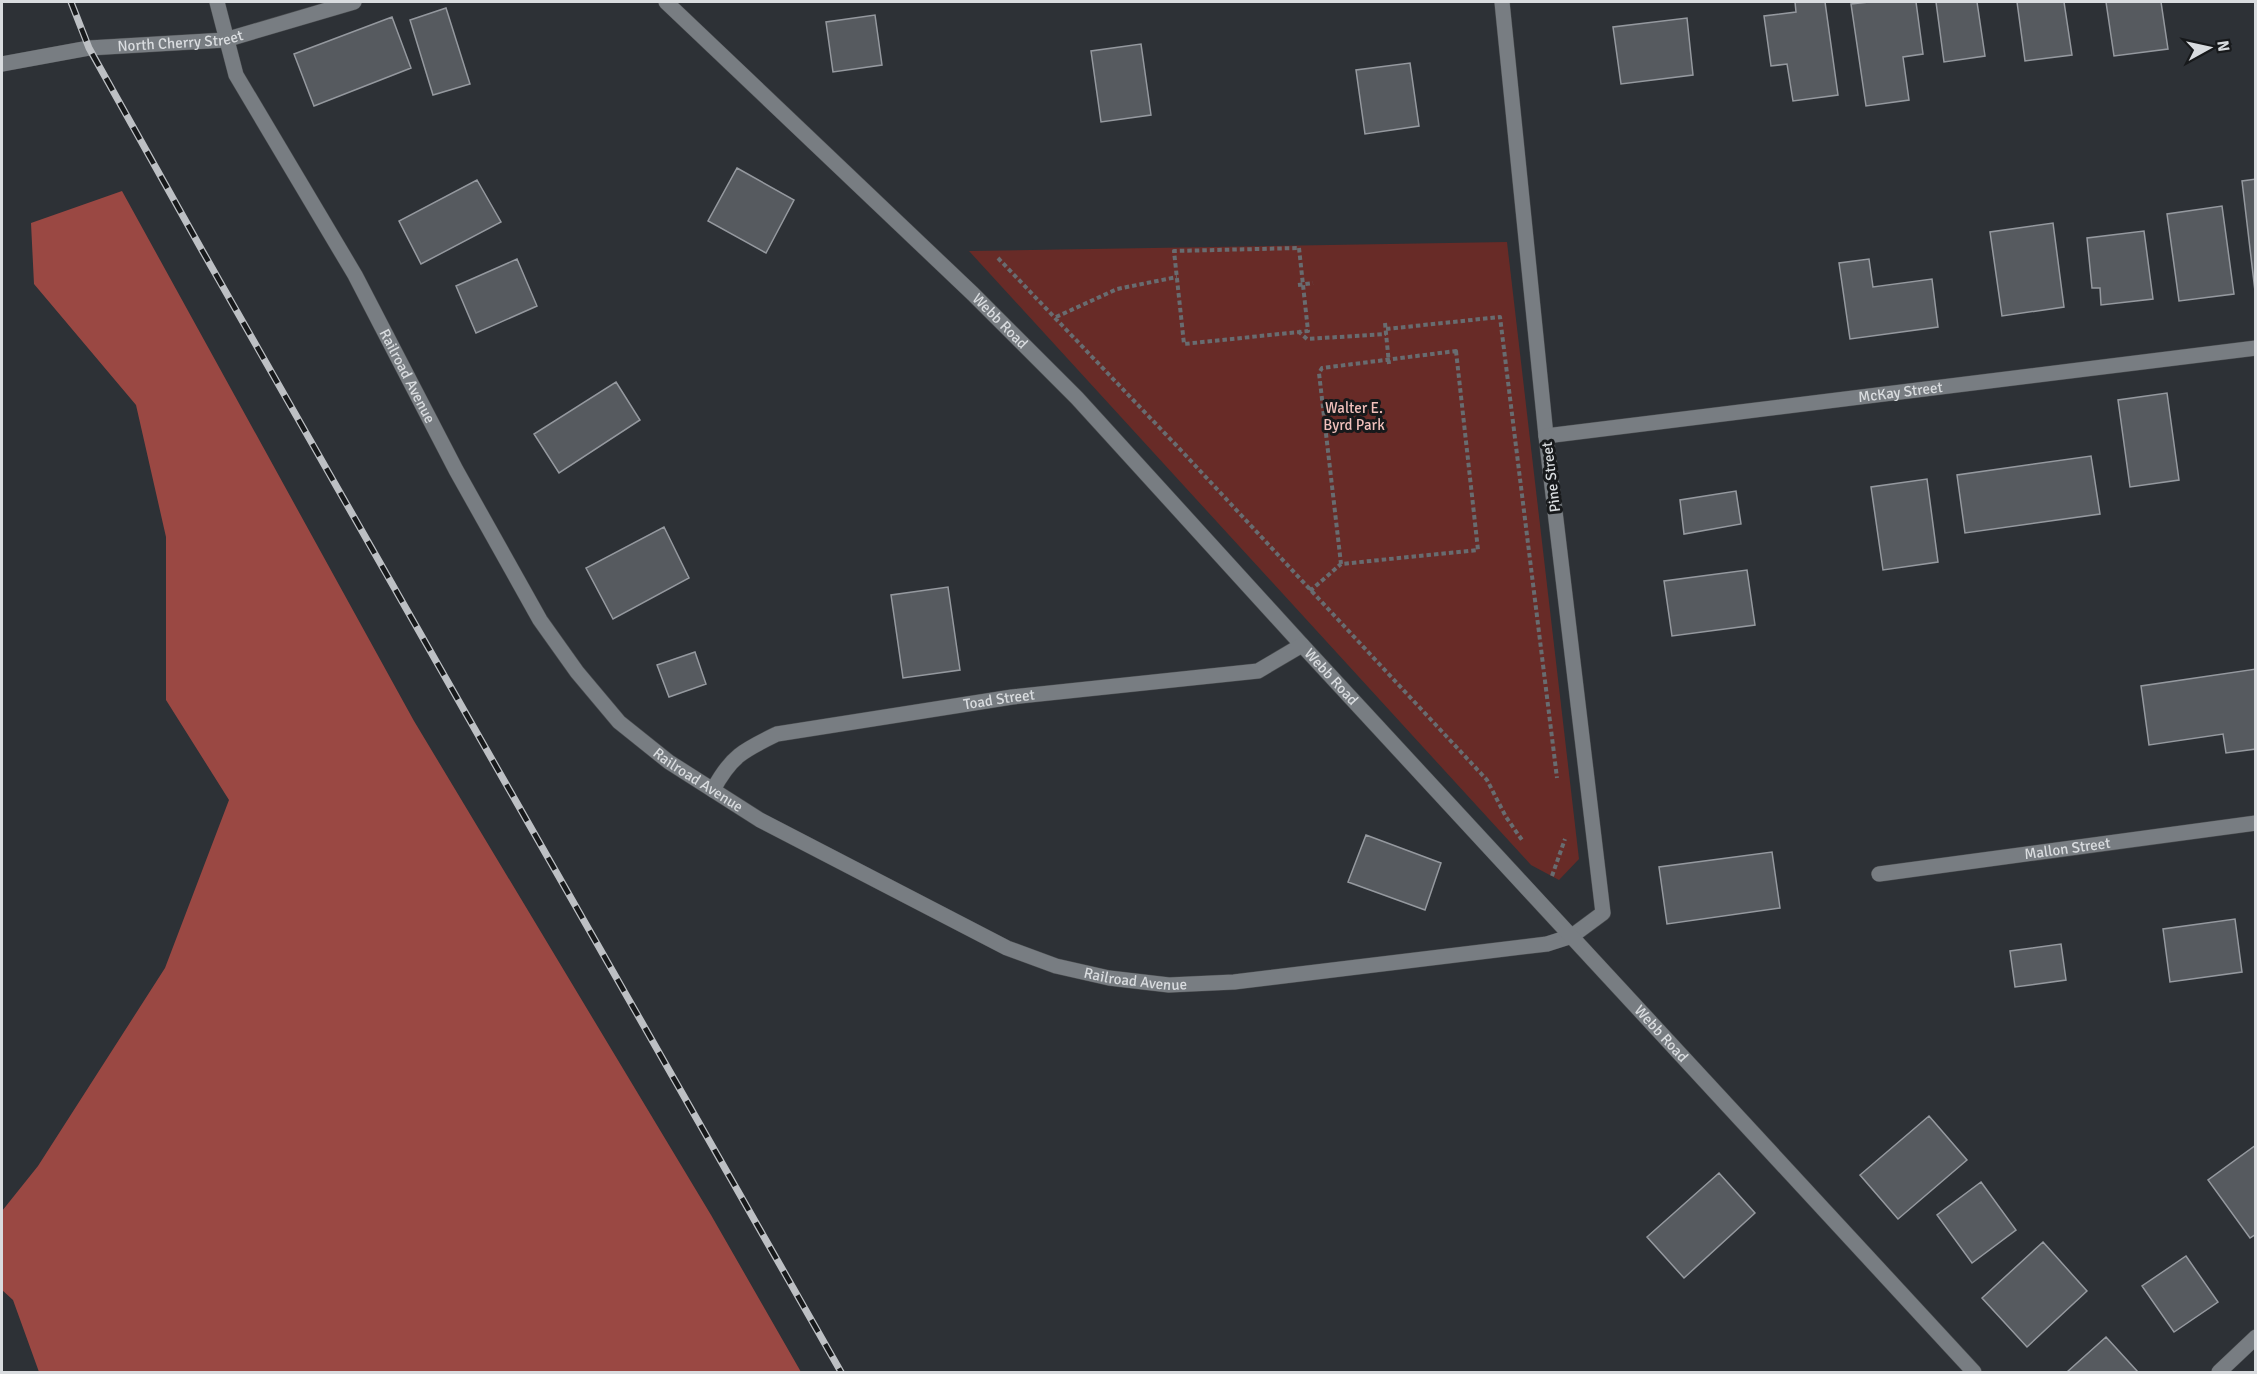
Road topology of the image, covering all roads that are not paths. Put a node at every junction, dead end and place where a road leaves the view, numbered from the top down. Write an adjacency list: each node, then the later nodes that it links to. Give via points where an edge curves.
1 (217, 2): 5 (street, Railroad Avenue)
2 (354, 2): 5 (street, North Cherry Street)
3 (666, 2): 9 (street, Webb Road, via 974,294 1077,398)
4 (1502, 2): 8 (street, Pine Street)
5 (225, 40): 6 (street, North Cherry Street, via 89,48); 10 (street, Railroad Avenue, via 236,75 355,275 456,470 540,620 619,722 669,762)
6 (2, 64)
7 (2256, 348): 8 (street, McKay Street)
8 (1546, 436): 13 (street, Pine Street, via 1603,913)
9 (1302, 645): 10 (street, Toad Street, via 1258,671 1012,697 777,734 747,748 726,765); 13 (street, Webb Road)
10 (713, 790): 13 (street, Railroad Avenue, via 760,820 1007,948 1056,966 1109,978 1169,985 1234,982 1495,952)
11 (2256, 823): 12 (street, Mallon Street)
12 (1879, 874)
13 (1572, 936): 15 (street, Webb Road)
14 (2256, 1337): 16 (street)
15 (1974, 1372)
16 (2219, 1372)

